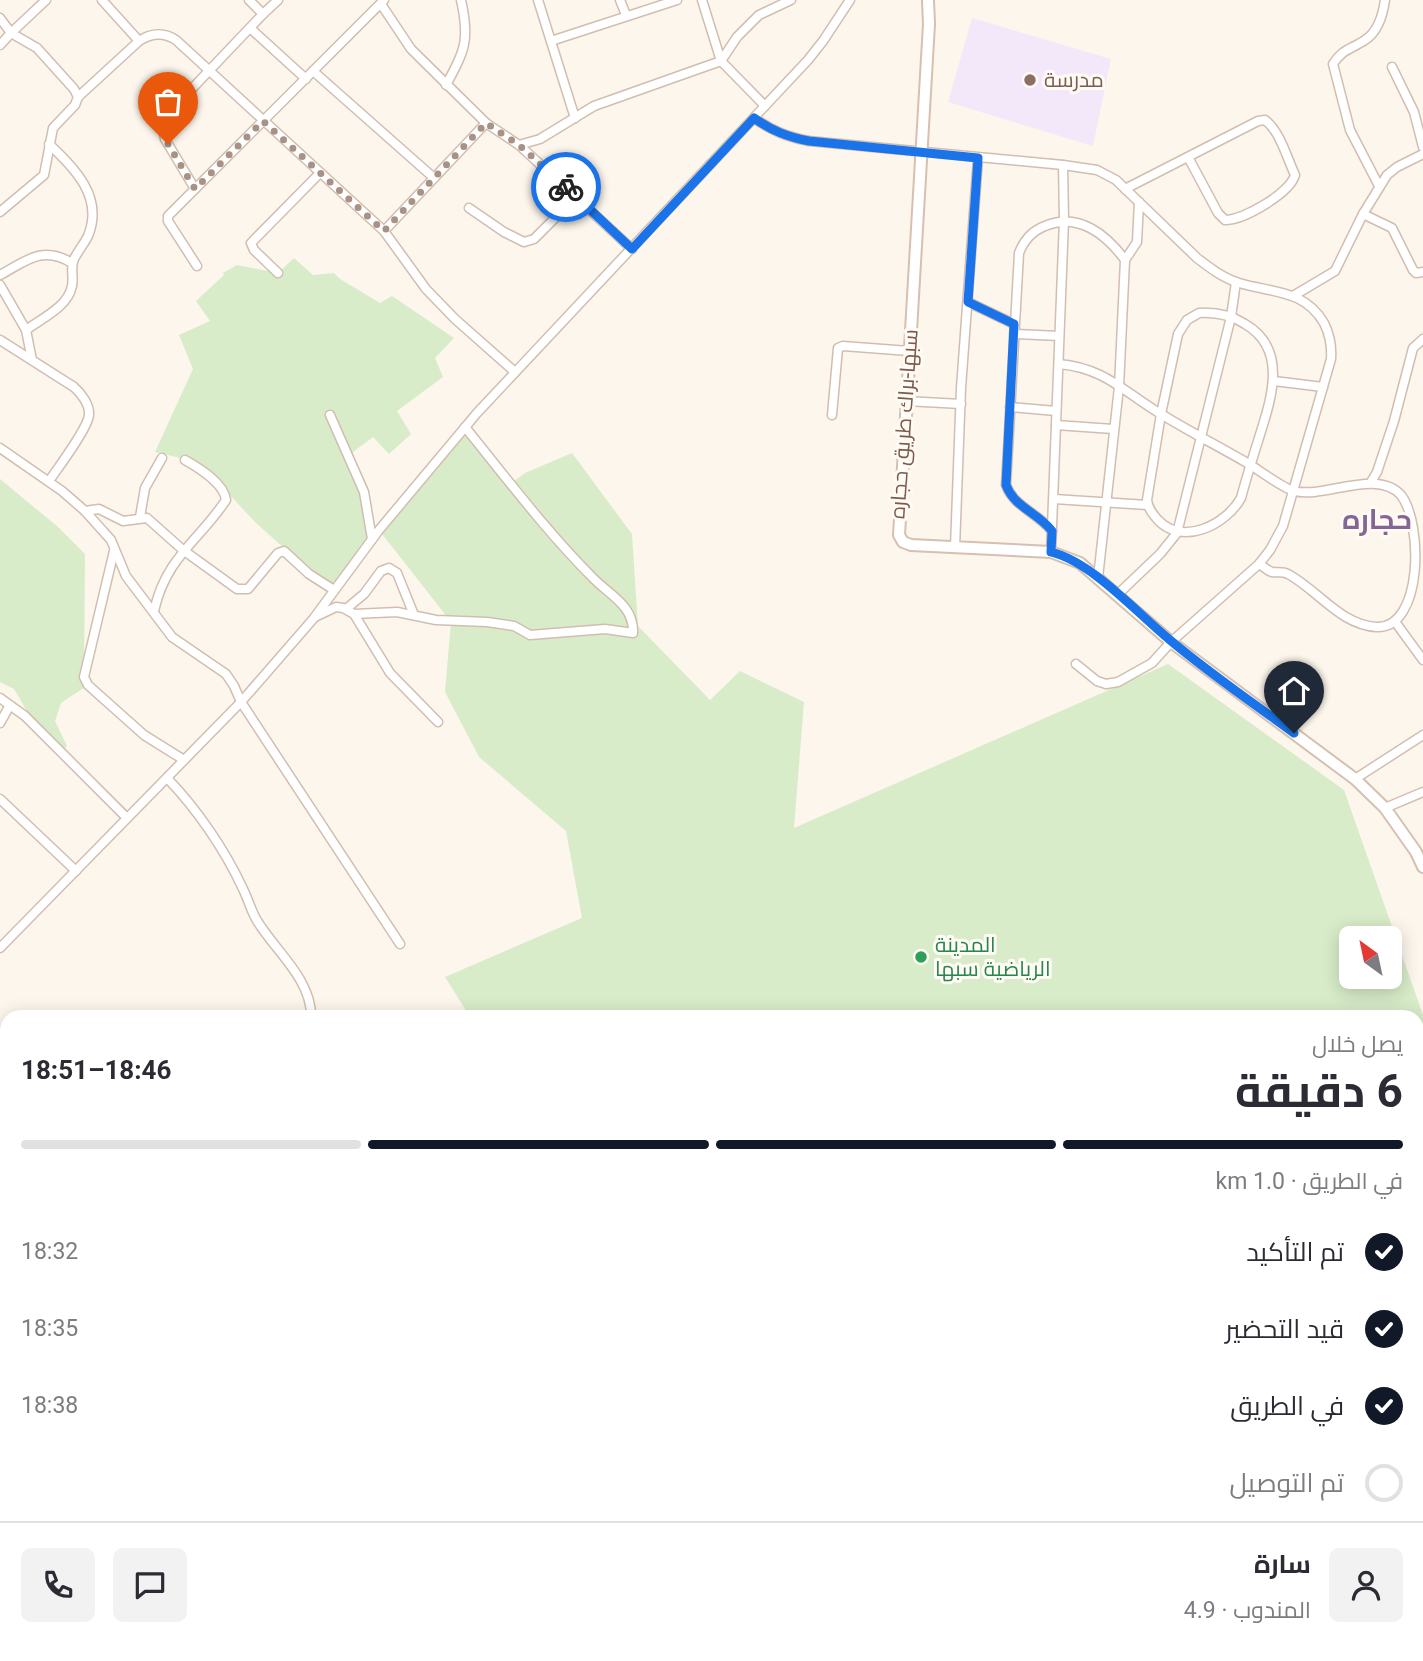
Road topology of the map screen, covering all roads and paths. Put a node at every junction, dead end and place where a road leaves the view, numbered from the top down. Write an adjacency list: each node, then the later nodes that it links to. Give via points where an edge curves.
1 (46, 0): 19 (street)
2 (102, 0): 20 (street)
3 (249, 0): 15 (street)
4 (278, 0): 15 (street)
5 (461, 0): 28 (street, via 465,41)
6 (538, 0): 21 (street)
7 (620, 0): 16 (street)
8 (677, 0): 16 (street)
9 (702, 0): 23 (street)
10 (849, 0): 30 (street, via 823,41)
11 (928, 0): 38 (main road, سبها-براك طريق حجاره)
12 (1385, 0): 45 (street, via 1382,18 1369,38 1340,54 1334,64 1350,130)
13 (786, 1): 23 (street, via 749,24)
14 (382, 2): 26 (street); 28 (street, via 406,43)
15 (263, 14): 18 (street)
16 (626, 15): 21 (street)
17 (0, 18): 19 (street)
18 (250, 28): 25 (street); 27 (street)
19 (11, 33): 22 (street); 29 (street, via 37,48)
20 (139, 41): 25 (street, via 153,34 170,37); 29 (street)
21 (551, 41): 31 (street)
22 (0, 45)
23 (721, 61): 30 (street); 31 (street, via 594,106)
24 (1392, 67): 37 (street, via 1414,112)
25 (209, 71): 33 (street); 46 (street, via 169,111 163,126 165,139)
26 (313, 71): 27 (street); 44 (street)
27 (306, 79): 33 (street)
28 (446, 85): 34 (street)
29 (78, 97): 35 (street, via 57,121)
30 (765, 106): 32 (street)
31 (575, 118): 36 (street, via 540,139)
32 (754, 118): 38 (street, via 788,137); 55 (street)
33 (263, 121): 43 (street); 46 (street)
34 (486, 123): 36 (street); 44 (street)
35 (49, 144): 51 (street, via 44,175); 57 (street, via 78,174 93,208 87,239)
36 (519, 145): 48 (street)
37 (1423, 147)
38 (919, 152): 41 (street); 72 (main road, سبها-براك طريق حجاره)
39 (1423, 154): 45 (street, via 1397,167)
40 (1188, 157): 40 (street, via 1225,220 1259,208 1293,184 1295,175 1265,120); 47 (street)
41 (978, 158): 42 (street); 65 (street)
42 (1063, 165): 47 (street, via 1104,172); 53 (street)
43 (320, 173): 54 (street); 60 (street, via 251,243)
44 (435, 178): 54 (street)
45 (1379, 186): 52 (street)
46 (195, 189): 58 (street, via 167,219)
47 (1125, 189): 49 (street)
48 (576, 197): 50 (street, via 534,239 524,242); 55 (street)
49 (1139, 202): 56 (street, via 1136,245); 62 (street, via 1197,258)
50 (469, 208)
51 (0, 212)
52 (1363, 214): 59 (street, via 1392,228 1413,270); 64 (street, via 1335,271)
53 (1064, 220): 56 (street, via 1092,229); 67 (street, via 1035,230 1020,249); 69 (street)
54 (384, 231): 75 (street, via 426,289)
55 (632, 249): 75 (street)
56 (1125, 260): 77 (street)
57 (72, 263): 61 (street, via 43,254); 68 (street, via 73,283 65,301)
58 (197, 266)
59 (1423, 272)
60 (278, 273)
61 (0, 275)
62 (1236, 282): 64 (street); 66 (street)
63 (0, 285): 68 (street)
64 (1293, 296): 78 (street, via 1316,311 1331,338)
65 (968, 302): 67 (street); 80 (street)
66 (1231, 317): 76 (street, via 1254,329 1267,344); 83 (street, via 1199,313 1182,325); 89 (street)
67 (1014, 329): 69 (street); 81 (street)
68 (26, 330): 73 (street)
69 (1059, 337): 74 (street)
70 (1423, 339): 95 (street, via 1413,348 1394,421)
71 (0, 340): 73 (street)
72 (909, 351): 79 (main road, سبها-براك طريق حجاره); 85 (street, via 838,348)
73 (32, 360): 94 (street, via 77,389 89,415)
74 (1059, 364): 77 (street, via 1089,369); 82 (street)
75 (515, 372): 87 (street)
76 (1274, 381): 78 (street); 93 (street)
77 (1119, 387): 83 (street); 88 (street)
78 (1323, 387): 96 (street)
79 (906, 401): 80 (street); 106 (main road, سبها-براك طريق حجاره, via 897,532 906,544)
80 (961, 404): 106 (street)
81 (1010, 407): 82 (street); 102 (street, via 1007,488 1018,504)
82 (1056, 411): 86 (street)
83 (1161, 414): 89 (street); 99 (street)
84 (331, 415): 104 (street, via 364,492)
85 (832, 415)
86 (1056, 425): 88 (street); 97 (street)
87 (465, 427): 104 (street); 116 (street, via 565,550 620,601 634,620 633,633 605,629 530,635 514,626)
88 (1113, 429): 98 (street)
89 (1201, 436): 93 (street); 103 (street)
90 (0, 448): 94 (street)
91 (162, 458): 101 (street, via 146,484)
92 (185, 460): 107 (street, via 202,470 226,499)
93 (1251, 465): 96 (street); 103 (street, via 1232,511 1198,530)
94 (49, 481): 100 (street)
95 (1371, 482): 96 (street); 112 (street, via 1401,495 1417,529)
96 (1294, 491): 109 (street, via 1278,539)
97 (1054, 499): 98 (street); 102 (street)
98 (1105, 502): 99 (street); 110 (street)
99 (1147, 505): 103 (street, via 1160,523)
100 (85, 511): 101 (street, via 99,509 123,521); 105 (street)
101 (140, 517): 107 (street, via 150,520)
102 (1052, 531): 108 (street)
103 (1177, 533): 113 (street)
104 (372, 539): 111 (street)
105 (115, 548): 114 (street, via 126,576); 128 (street, via 84,677 144,735)
106 (955, 548): 108 (main road, سبها-براك طريق حجاره)
107 (183, 550): 111 (street, via 244,590 284,551); 114 (street, via 165,577)
108 (1051, 552): 110 (main road, سبها-براك طريق حجاره, via 1070,557)
109 (1259, 564): 118 (street, via 1286,573 1355,621 1378,627); 119 (street)
110 (1098, 578): 113 (main road, سبها-براك طريق حجاره)
111 (334, 590): 117 (street)
112 (1419, 591): 118 (street)
113 (1117, 595): 119 (main road, سبها-براك طريق حجاره)
114 (154, 611): 123 (street, via 175,640 229,678)
115 (350, 611): 116 (street); 116 (street, via 381,571 389,568 397,573); 117 (street, via 332,608); 125 (street, via 390,673)
116 (414, 615)
117 (314, 618): 123 (street)
118 (1396, 623): 120 (street)
119 (1171, 642): 121 (street, via 1153,663 1118,682 1097,681); 130 (main road, سبها-براك طريق حجاره)
120 (1423, 660)
121 (1076, 664)
122 (0, 698): 124 (street)
123 (241, 702): 128 (street); 137 (street)
124 (10, 705): 126 (street); 134 (street)
125 (438, 722)
126 (0, 723)
127 (1423, 735): 130 (street)
128 (184, 760): 129 (street)
129 (167, 778): 134 (street); 139 (street, via 204,823 255,917 303,984)
130 (1355, 779): 133 (main road, سبها-براك طريق حجاره)
131 (1423, 792): 133 (street)
132 (0, 799): 136 (street)
133 (1385, 808): 135 (main road, سبها-براك طريق حجاره)
134 (127, 818): 136 (street)
135 (1423, 867)
136 (76, 871): 138 (street)
137 (400, 944)
138 (0, 948)
139 (311, 1010)

